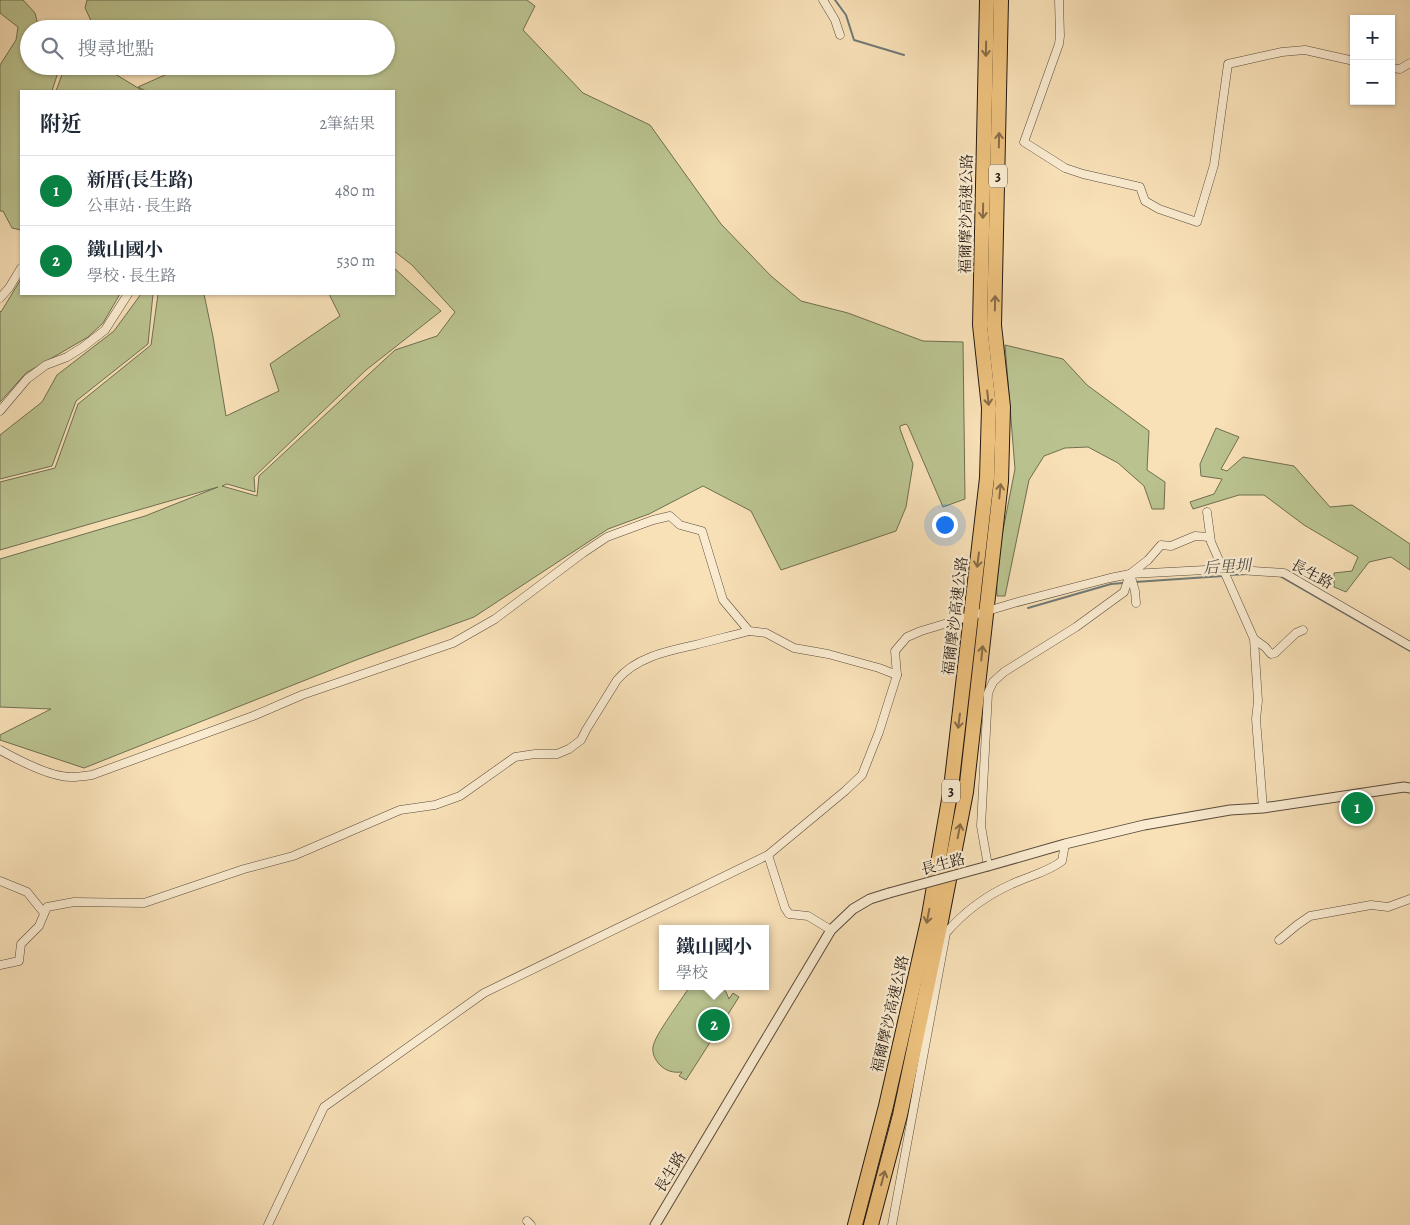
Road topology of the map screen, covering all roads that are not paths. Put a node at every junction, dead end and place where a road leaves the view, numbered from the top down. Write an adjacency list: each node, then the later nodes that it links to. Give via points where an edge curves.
1 (824, 0): 5 (street)
2 (987, 0): 37 (highway, 福爾摩沙高速公路 / 3, one-way to 37, via 980,325 989,408 987,478 950,797 925,931 886,1106)
3 (1001, 0): 38 (highway, 福爾摩沙高速公路 / 3, one-way to 3, via 902,1105 966,792 1000,490 1003,406 994,325)
4 (1059, 0): 6 (street, via 1059,44 1024,142 1066,168 1140,187 1145,201 1159,210 1197,222 1214,165 1228,64 1305,50)
5 (840, 34)
6 (1350, 60)
7 (1410, 63): 8 (street)
8 (1395, 68)
9 (20, 270): 11 (street)
10 (127, 295): 12 (street, via 105,330 75,352 46,365 27,379)
11 (0, 298)
12 (0, 411)
13 (1207, 512): 14 (street)
14 (1210, 537): 15 (street); 16 (street, via 1195,536 1171,546 1161,545)
15 (1224, 569): 16 (street, 長生路); 20 (street); 21 (street, 長生路, via 1284,573)
16 (1130, 574): 17 (street); 22 (street, 長生路, via 921,630 907,637 895,652); 28 (street, via 1124,592 993,682 988,693 981,826)
17 (1136, 603)
18 (1303, 630): 20 (street, via 1271,654)
19 (749, 631): 22 (street, via 766,633 794,648 837,656); 23 (street, via 723,600 702,531 680,525 670,516 607,537 494,620 453,643 302,695 92,775 70,777 53,774); 31 (street, via 657,654 634,666 617,680 581,740 569,749 557,754 515,757 460,796 435,805 400,810 293,856 144,903 74,902 47,907)
20 (1254, 639): 25 (street)
21 (1410, 646)
22 (897, 675): 27 (street, via 862,775)
23 (0, 750)
24 (1410, 788): 25 (street, 長生路)
25 (1263, 808): 26 (street, 長生路, via 1230,810 1144,825)
26 (1065, 844): 28 (street, 長生路); 39 (street, via 1062,861 1055,867 985,898 946,933)
27 (768, 856): 32 (street, via 788,914 808,916); 35 (street, via 484,993 324,1107)
28 (988, 866): 32 (street, 長生路, bridge, via 870,899 853,908)
29 (0, 881): 31 (street, via 27,892)
30 (1410, 900): 33 (street, via 1388,907 1371,905 1310,916)
31 (44, 913): 34 (street, via 39,926 21,944 19,961)
32 (831, 930): 36 (street, 長生路)
33 (1279, 940)
34 (0, 965)
35 (268, 1225)
36 (655, 1225)
37 (855, 1225)
38 (871, 1225)
39 (892, 1225)

